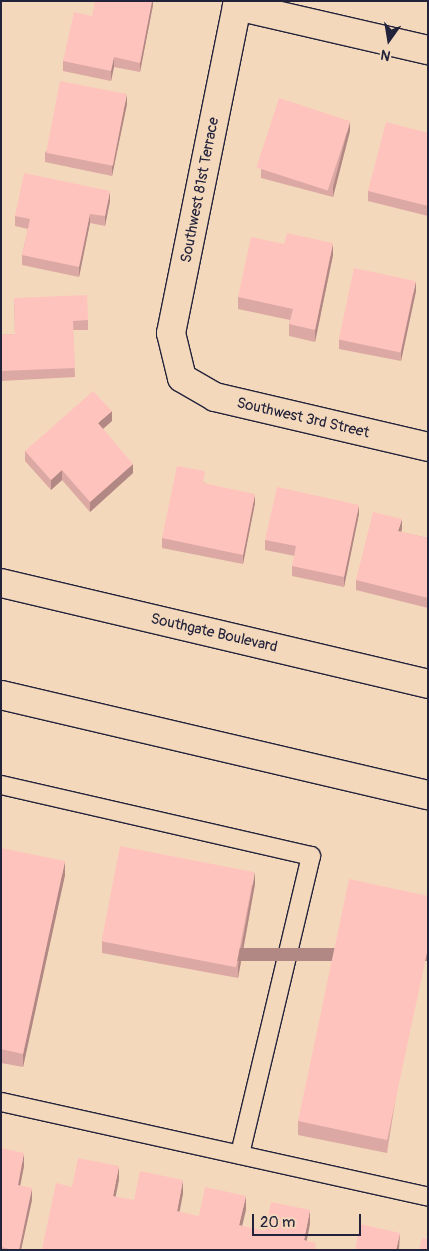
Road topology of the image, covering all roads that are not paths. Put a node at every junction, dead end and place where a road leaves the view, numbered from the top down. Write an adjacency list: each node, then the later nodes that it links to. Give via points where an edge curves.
1 (237, 4): 2 (main road); 3 (main road, Southwest 81st Terrace, via 171,333)
2 (428, 50)
3 (182, 378): 4 (main road, Southwest 3rd Street, via 215,397)
4 (428, 448)
5 (1, 583): 6 (main road, Southgate Boulevard)
6 (428, 684)
7 (1, 695): 9 (main road)
8 (1, 785): 11 (lane, via 311,856)
9 (428, 795)
10 (1, 1102): 11 (lane)
11 (240, 1155): 12 (lane)
12 (428, 1197)

